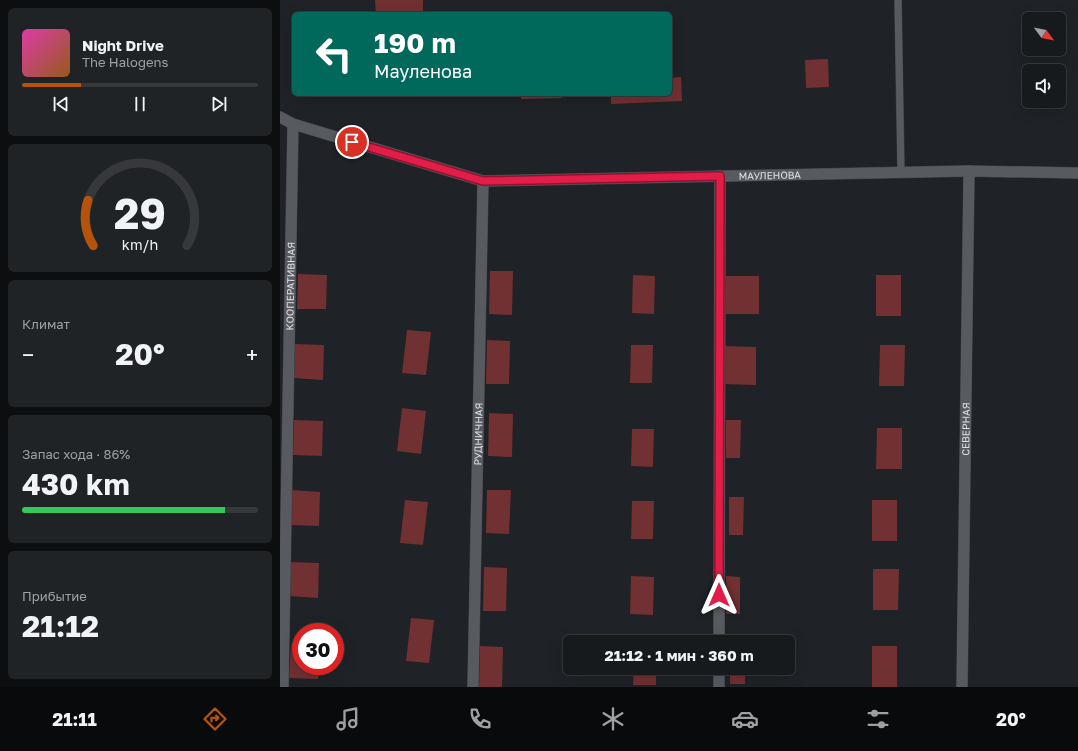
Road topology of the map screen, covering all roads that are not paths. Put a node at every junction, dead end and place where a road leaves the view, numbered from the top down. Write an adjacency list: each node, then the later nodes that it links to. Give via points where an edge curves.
1 (898, 0): 5 (lane)
2 (280, 117): 3 (street, МАУЛЕНОВА)
3 (293, 124): 8 (street, МАУЛЕНОВА); 11 (street, КООПЕРАТИВНАЯ)
4 (968, 171): 5 (street, МАУЛЕНОВА); 6 (street, МАУЛЕНОВА); 14 (street, СЕВЕРНАЯ)
5 (901, 172): 7 (street, МАУЛЕНОВА)
6 (1078, 173)
7 (720, 176): 8 (street, МАУЛЕНОВА); 9 (street)
8 (483, 181): 12 (street, РУДНИЧНАЯ)
9 (719, 635)
10 (719, 675): 13 (street)
11 (283, 687)
12 (473, 687)
13 (719, 687)
14 (962, 687)

